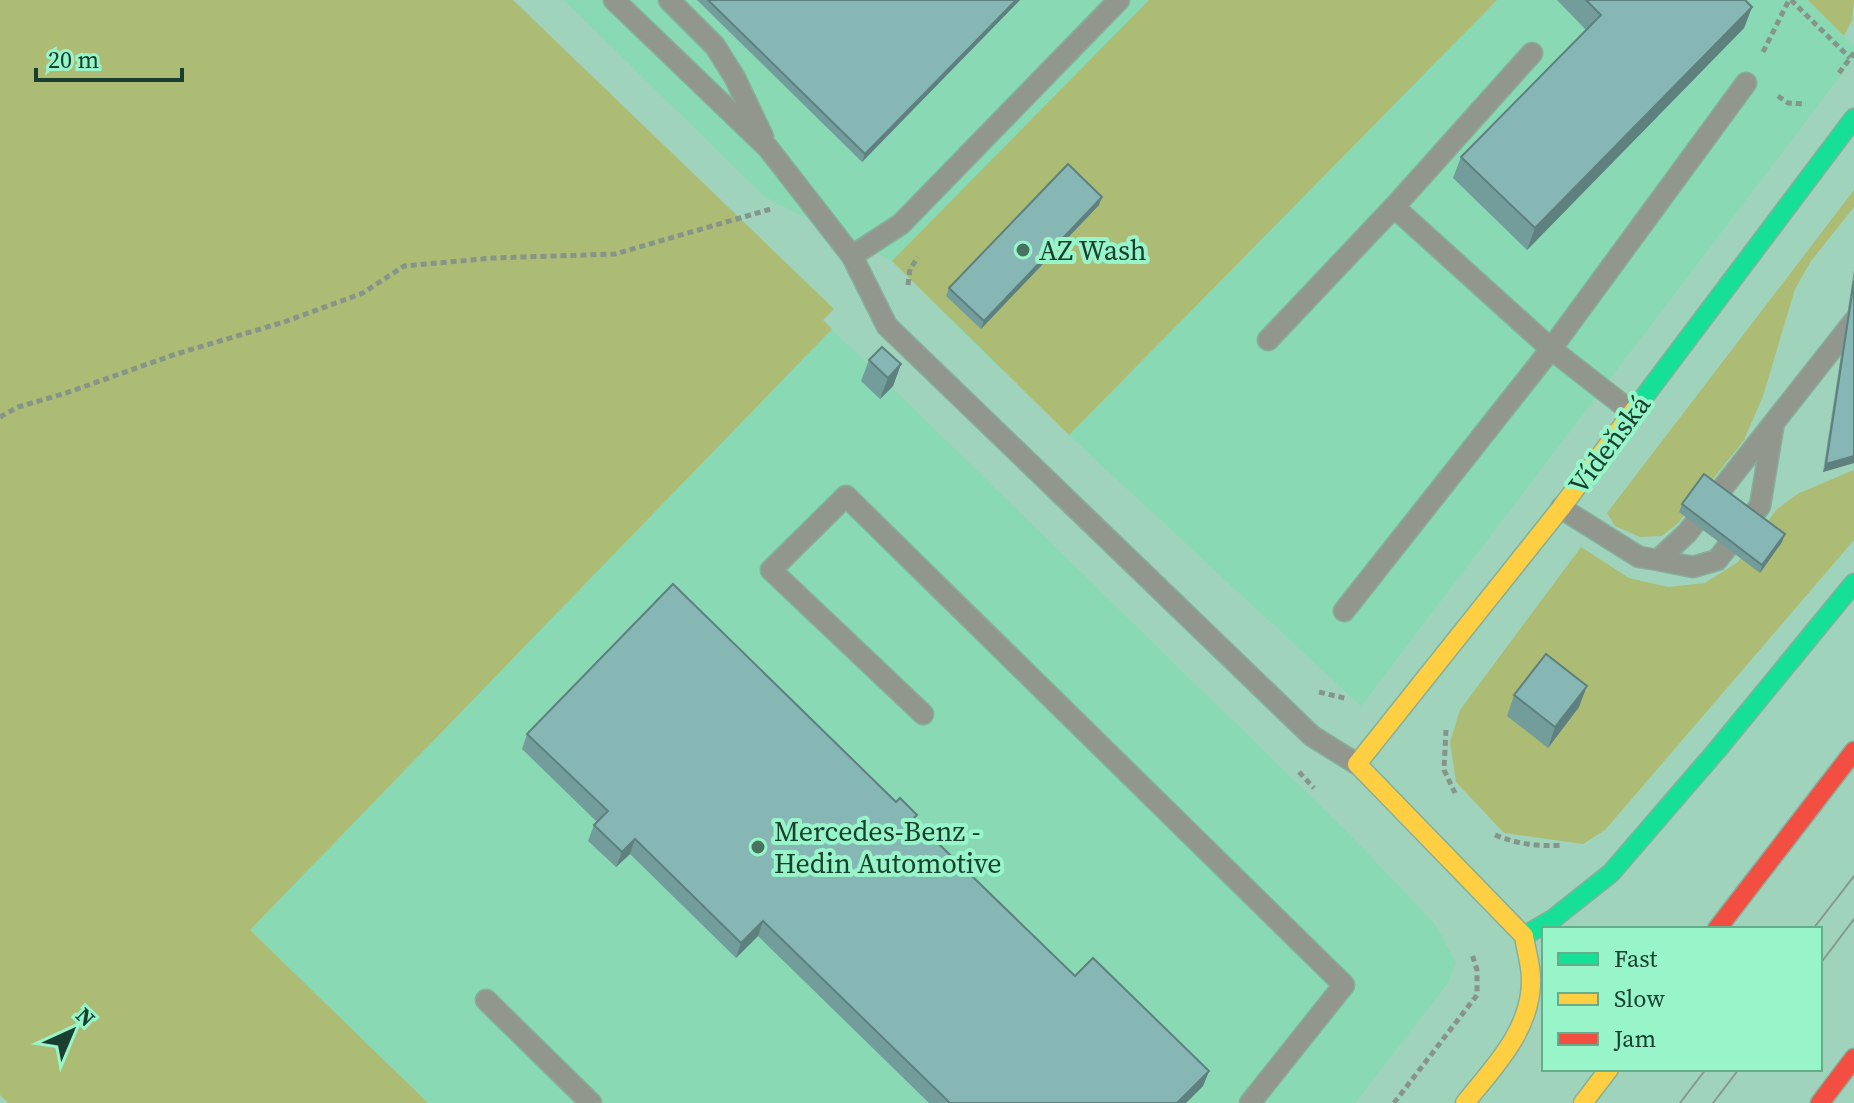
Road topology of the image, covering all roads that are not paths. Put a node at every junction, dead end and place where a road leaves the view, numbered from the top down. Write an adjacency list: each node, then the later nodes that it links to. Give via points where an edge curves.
1 (614, 0): 7 (lane)
2 (669, 0): 7 (lane, via 715,46)
3 (1116, 2): 9 (lane, via 901,224)
4 (1532, 53): 8 (lane)
5 (1746, 83): 12 (lane)
6 (1854, 118): 13 (main road, Vídeňská)
7 (768, 148): 9 (lane)
8 (1394, 207): 11 (lane); 12 (lane)
9 (852, 256): 21 (lane, via 887,326 1312,736)
10 (1854, 321): 14 (lane)
11 (1268, 340)
12 (1551, 349): 13 (lane); 18 (lane)
13 (1633, 413): 15 (main road, Vídeňská)
14 (1773, 424): 16 (lane, via 1687,533); 16 (lane, via 1760,506 1717,560 1693,567)
15 (1561, 508): 16 (lane, via 1639,557); 21 (main road, Vídeňská)
16 (1658, 560)
17 (1854, 583): 23 (main road, via 1611,873)
18 (1344, 611)
19 (923, 714): 28 (lane, via 771,570 846,496 1344,985)
20 (1854, 751): 22 (main road)
21 (1357, 764): 23 (main road)
22 (1719, 927)
23 (1524, 936): 29 (main road, via 1532,981 1527,1012 1517,1036)
24 (486, 1000): 27 (lane)
25 (1854, 1058): 31 (main road)
26 (1607, 1071): 30 (main road)
27 (591, 1103)
28 (1250, 1103)
29 (1465, 1103)
30 (1583, 1103)
31 (1820, 1103)

